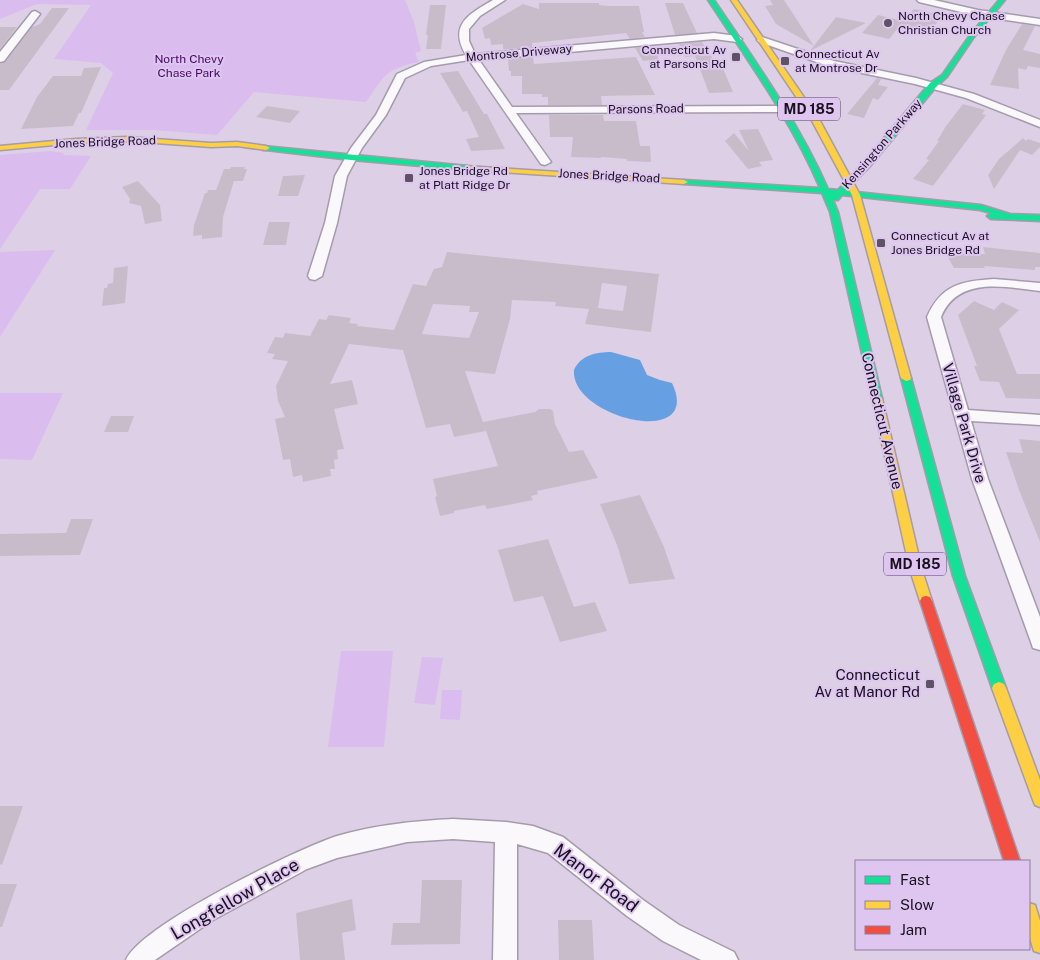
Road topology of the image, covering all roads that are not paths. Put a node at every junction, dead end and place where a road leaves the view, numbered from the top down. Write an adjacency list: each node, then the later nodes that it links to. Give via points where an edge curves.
1 (500, 0): 11 (street, via 465,26 462,33 464,42)
2 (711, 0): 9 (main road, Connecticut Avenue / MD 185)
3 (734, 0): 10 (main road, Connecticut Avenue / MD 185)
4 (922, 0): 7 (street)
5 (1002, 0): 7 (main road, Kensington Parkway)
6 (35, 14): 12 (street)
7 (991, 14): 8 (street); 13 (main road, Kensington Parkway, via 955,61 942,66 930,80)
8 (1040, 22)
9 (737, 39): 11 (street, Montrose Driveway, via 714,36); 14 (main road, Connecticut Avenue / MD 185)
10 (762, 40): 13 (street, via 832,64); 20 (main road, Connecticut Avenue / MD 185, via 807,105)
11 (472, 57): 15 (street); 18 (street, Montrose Driveway, via 428,64 401,76 381,115)
12 (0, 59)
13 (933, 85): 16 (street, via 986,101); 20 (main road, Kensington Parkway)
14 (784, 109): 15 (street, Parsons Road); 21 (main road, Connecticut Avenue / MD 185)
15 (509, 110): 19 (street)
16 (1040, 124)
17 (0, 148): 18 (main road, Jones Bridge Road, via 127,139 176,141 229,150)
18 (349, 162): 21 (main road, Jones Bridge Road); 24 (main road, Jones Bridge Road, via 433,176); 26 (street, via 341,176)
19 (544, 162)
20 (850, 181): 22 (main road, Kensington Parkway); 23 (main road, Connecticut Avenue / MD 185)
21 (826, 191): 22 (main road, Jones Bridge Road); 24 (main road, Connecticut Avenue / MD 185)
22 (839, 193): 23 (main road, Jones Bridge Road); 24 (main road, Kensington Parkway)
23 (857, 200): 24 (main road, Jones Bridge Road); 25 (main road, Jones Bridge Road, via 982,217); 31 (main road, Connecticut Avenue / MD 185, via 959,576)
24 (830, 203): 34 (main road, Connecticut Avenue / MD 185, via 916,570)
25 (1040, 218)
26 (315, 276)
27 (1040, 287): 28 (street, Village Park Drive, via 988,283 964,286 948,294 937,305 934,317)
28 (962, 414): 29 (street); 30 (street, Village Park Drive, via 980,479)
29 (1040, 420)
30 (1040, 642)
31 (1040, 800)
32 (506, 832): 33 (street, Manor Road, via 453,829 407,832); 38 (street); 39 (street, Manor Road, via 533,836 555,845 671,933)
33 (337, 847): 37 (street, Longfellow Place, via 300,861 205,912)
34 (1012, 860)
35 (1030, 914): 36 (main road)
36 (1040, 945)
37 (138, 960)
38 (505, 960)
39 (726, 960)

